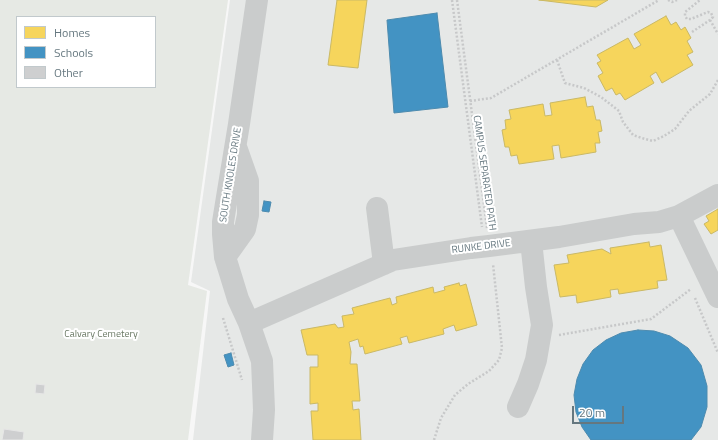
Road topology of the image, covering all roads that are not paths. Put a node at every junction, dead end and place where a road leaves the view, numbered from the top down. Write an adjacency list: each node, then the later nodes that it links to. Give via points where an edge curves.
1 (257, 0): 8 (street, SOUTH KNOLES DRIVE, via 235,146 248,181 248,215 245,229 225,257 238,299)
2 (718, 194): 4 (street, RUNKE DRIVE)
3 (377, 208): 6 (street)
4 (679, 216): 5 (street, RUNKE DRIVE, via 659,222); 7 (street)
5 (531, 241): 6 (street, RUNKE DRIVE, via 393,260); 9 (street, via 542,325 536,360)
6 (384, 264): 8 (street, RUNKE DRIVE)
7 (718, 297)
8 (249, 323): 10 (street, via 262,360)
9 (518, 407)
10 (262, 440)

